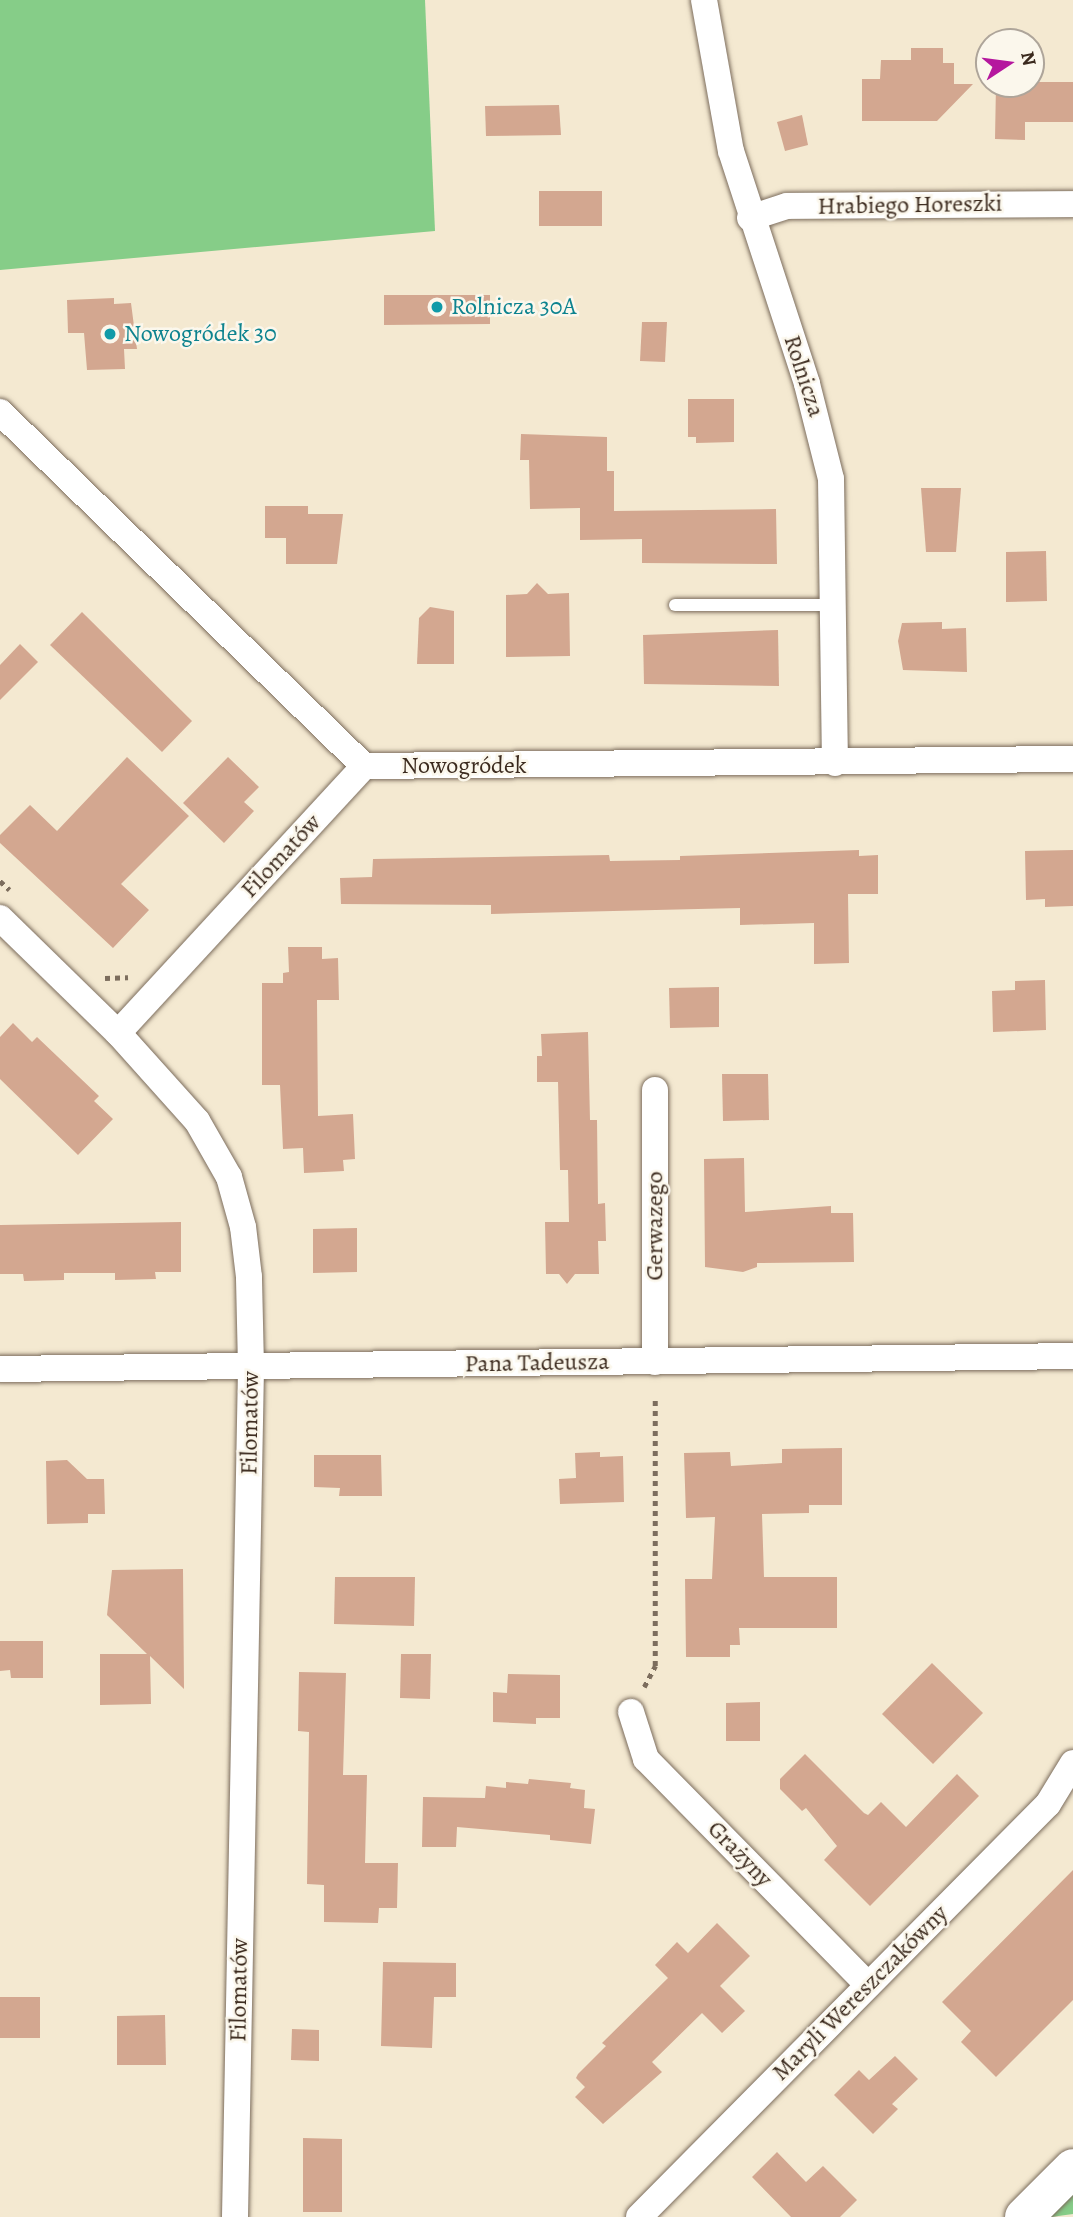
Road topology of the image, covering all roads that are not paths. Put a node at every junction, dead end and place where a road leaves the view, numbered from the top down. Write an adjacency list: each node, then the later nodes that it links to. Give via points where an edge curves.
1 (704, 0): 3 (street, Rolnicza, via 732,151)
2 (1073, 204): 3 (street, Hrabiego Horeszki, via 787,206)
3 (750, 218): 6 (street, Rolnicza, via 823,437 831,479)
4 (0, 412): 9 (street)
5 (675, 605): 6 (lane)
6 (834, 606): 8 (street, Rolnicza)
7 (1073, 760): 8 (street, Nowogródek)
8 (835, 763): 9 (street, Nowogródek)
9 (364, 766): 11 (street, Filomatów)
10 (0, 918): 11 (street)
11 (118, 1033): 15 (street, Filomatów, via 197,1121 229,1177 244,1240)
12 (655, 1090): 14 (street, Gerwazego)
13 (1073, 1356): 14 (street, Pana Tadeusza)
14 (655, 1362): 15 (street, Pana Tadeusza)
15 (251, 1367): 16 (street, Pana Tadeusza); 21 (street, Filomatów)
16 (0, 1369)
17 (631, 1712): 19 (street, Grażyny, via 646,1759)
18 (1073, 1763): 19 (street, Maryli Wereszczakówny, via 1048,1804)
19 (867, 1985): 22 (street, Maryli Wereszczakówny)
20 (1073, 2168): 23 (main road)
21 (235, 2217)
22 (639, 2217)
23 (1024, 2217)

